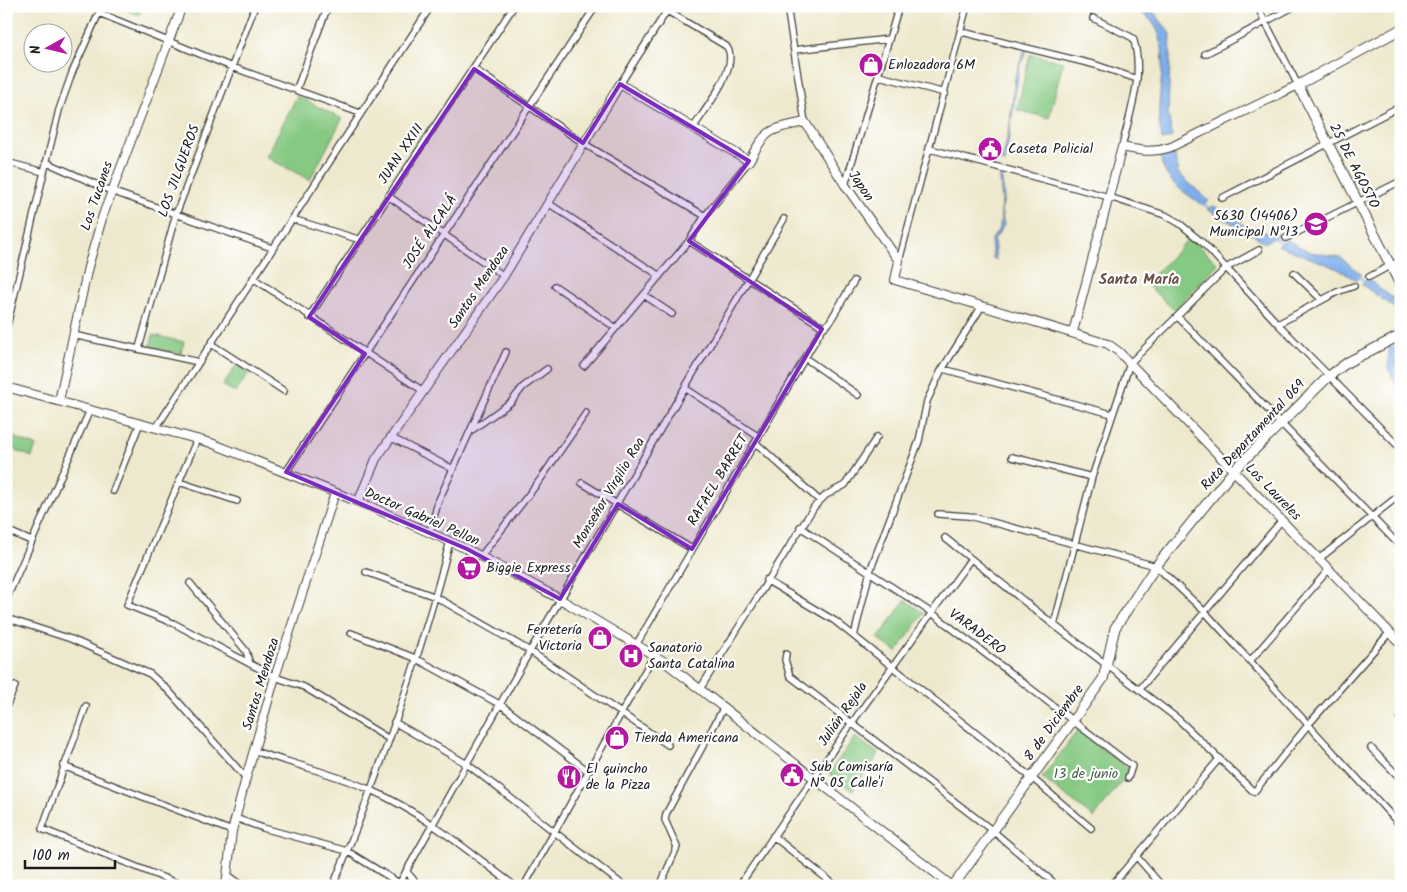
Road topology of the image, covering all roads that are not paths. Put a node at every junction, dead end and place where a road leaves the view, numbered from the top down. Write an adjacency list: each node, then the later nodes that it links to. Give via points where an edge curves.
1 (102, 6): 15 (street)
2 (182, 6): 21 (street, Los Tucanes)
3 (255, 6): 24 (street, LOS JILGUEROS)
4 (328, 6): 30 (street)
5 (431, 6): 34 (street)
6 (514, 6): 25 (street, JUAN XXIII)
7 (596, 6): 33 (street, JOSÉ ALCALÁ)
8 (659, 6): 14 (street)
9 (787, 6): 22 (street)
10 (898, 6): 20 (street)
11 (967, 6): 19 (street)
12 (1257, 6): 17 (street)
13 (1295, 6): 17 (street)
14 (668, 9): 28 (street); 36 (street, via 730,51 728,72)
15 (99, 13): 21 (street); 43 (street, via 62,101)
16 (1093, 18): 27 (street, via 1133,38)
17 (1265, 21): 23 (street); 29 (street)
18 (1401, 29): 29 (main road)
19 (962, 32): 27 (street, via 1096,65); 31 (street)
20 (889, 39): 22 (street); 26 (street)
21 (168, 42): 24 (street); 47 (street, Los Tucanes)
22 (794, 50): 35 (street)
23 (1205, 54)
24 (232, 66): 30 (street); 53 (street, LOS JILGUEROS)
25 (474, 69): 33 (street); 48 (street, JUAN XXIII)
26 (879, 76): 31 (street); 46 (street)
27 (1138, 79): 39 (street)
28 (620, 84): 36 (street); 37 (street, Santos Mendoza)
29 (1298, 85): 38 (main road, 25 DE AGOSTO); 39 (street, via 1171,147 1158,151)
30 (297, 88): 34 (street)
31 (945, 93): 40 (street)
32 (1401, 106): 38 (street)
33 (529, 107): 37 (street); 57 (street, JOSÉ ALCALÁ)
34 (360, 113): 55 (street)
35 (805, 122): 41 (street, via 770,130); 46 (street, Japon)
36 (693, 128): 41 (street)
37 (583, 143): 51 (street, Santos Mendoza); 54 (street)
38 (1326, 143): 50 (street); 52 (main road, 25 DE AGOSTO)
39 (1122, 147): 49 (street)
40 (930, 149): 49 (street); 64 (street)
41 (749, 161): 54 (street)
42 (6, 162): 44 (street)
43 (46, 162): 44 (street); 47 (street)
44 (44, 172): 86 (street)
45 (1401, 180): 52 (street)
46 (845, 185): 64 (street, Japon)
47 (111, 191): 53 (street); 88 (street, Los Tucanes, via 88,267)
48 (388, 196): 57 (street); 59 (street, JUAN XXIII)
49 (1109, 198): 66 (street, via 1165,215 1179,223 1203,242); 87 (street)
50 (1222, 198)
51 (548, 203): 68 (street, Santos Mendoza); 69 (street)
52 (1357, 203): 58 (street); 65 (main road, 25 DE AGOSTO)
53 (176, 214): 61 (street); 91 (street, LOS JILGUEROS)
54 (705, 216): 60 (street)
55 (292, 218): 59 (street); 61 (street)
56 (784, 219): 72 (street, Monseñor Virgilio Roa)
57 (443, 234): 68 (street); 93 (street, JOSÉ ALCALÁ)
58 (1286, 238)
59 (361, 240): 82 (street, JUAN XXIII)
60 (689, 242): 69 (street); 72 (street)
61 (272, 248): 71 (street)
62 (1259, 250): 66 (street)
63 (1401, 260): 65 (street)
64 (899, 261): 79 (street, Los Laureles, via 895,280)
65 (1390, 266): 70 (street); 76 (main road, 25 DE AGOSTO)
66 (1226, 268): 81 (street); 83 (street)
67 (1294, 273): 78 (street)
68 (504, 276): 104 (street, Santos Mendoza)
69 (660, 276): 77 (street)
70 (1369, 277)
71 (253, 278): 82 (street); 90 (street)
72 (748, 280): 85 (street); 102 (street, Monseñor Virgilio Roa)
73 (854, 281): 85 (street, RAFAEL BARRET, via 829,323)
74 (555, 286): 84 (street)
75 (1354, 286): 78 (street)
76 (1401, 286)
77 (644, 295): 80 (street); 84 (street)
78 (1322, 300): 83 (street)
79 (982, 306): 87 (street, Los Laureles); 99 (street)
80 (672, 314)
81 (1178, 316): 96 (street); 111 (street)
82 (309, 317): 93 (street)
83 (1278, 324): 100 (street)
84 (616, 328): 97 (street)
85 (822, 328): 94 (street, RAFAEL BARRET)
86 (6, 330)
87 (1073, 332): 96 (street, Los Laureles, via 1108,344)
88 (74, 335): 91 (street); 106 (street, Los Tucanes)
89 (1401, 335): 100 (main road, Ruta Departamental 069, via 1348,362)
90 (211, 344): 95 (street); 103 (street)
91 (139, 348): 95 (street)
92 (506, 352): 113 (street)
93 (365, 354): 104 (street); 123 (street, JOSÉ ALCALÁ)
94 (805, 358): 105 (street); 115 (street, RAFAEL BARRET)
95 (198, 362): 112 (street)
96 (1130, 363): 109 (street); 122 (street, Los Laureles)
97 (584, 366)
98 (547, 369): 113 (street, via 522,387 511,402)
99 (943, 369): 109 (street); 151 (street, via 927,402 919,442)
100 (1329, 376): 111 (main road, Ruta Departamental 069); 119 (street)
101 (6, 387): 106 (street, Doctor Gabriel Pellon)
102 (685, 388): 115 (street); 133 (street, Monseñor Virgilio Roa)
103 (284, 391)
104 (423, 391): 114 (street, Santos Mendoza)
105 (858, 395)
106 (59, 402): 107 (street, Doctor Gabriel Pellon)
107 (90, 410): 110 (street, Doctor Gabriel Pellon); 141 (street)
108 (586, 413): 146 (street, via 540,480)
109 (1112, 414): 124 (street)
110 (140, 423): 112 (street, Doctor Gabriel Pellon); 127 (street)
111 (1281, 423): 122 (main road, Ruta Departamental 069); 135 (street)
112 (156, 428): 117 (street, Doctor Gabriel Pellon)
113 (470, 431): 121 (street)
114 (390, 437): 121 (street); 132 (street, Santos Mendoza, via 376,459)
115 (759, 437): 118 (street, RAFAEL BARRET)
116 (877, 437): 131 (street, via 845,485)
117 (197, 439): 123 (street, Doctor Gabriel Pellon); 125 (street)
118 (756, 443): 131 (street); 145 (street, RAFAEL BARRET)
119 (1401, 449)
120 (1012, 457): 124 (street)
121 (453, 469): 139 (street, via 438,502)
122 (1234, 470): 136 (street, Los Laureles); 149 (main road, Ruta Departamental 069)
123 (286, 472): 128 (street, Doctor Gabriel Pellon)
124 (1092, 477): 143 (street)
125 (179, 482): 130 (street); 172 (street, via 127,605 173,623)
126 (582, 483): 133 (street)
127 (113, 492)
128 (335, 493): 132 (street, Doctor Gabriel Pellon); 175 (street, Santos Mendoza)
129 (1401, 494): 135 (street)
130 (237, 501)
131 (820, 501): 137 (street)
132 (358, 502): 139 (street, Doctor Gabriel Pellon)
133 (618, 504): 145 (street); 156 (street, Monseñor Virgilio Roa)
134 (938, 514): 143 (street, via 969,516)
135 (1371, 517): 144 (street); 147 (street)
136 (1282, 520): 147 (street, Los Laureles); 158 (street)
137 (800, 528): 151 (street, VARADERO); 153 (street)
138 (6, 530): 141 (street)
139 (430, 532): 142 (street, Doctor Gabriel Pellon)
140 (945, 538): 148 (street)
141 (31, 540): 157 (street)
142 (450, 541): 146 (street, Doctor Gabriel Pellon); 155 (street)
143 (1075, 544): 149 (street); 161 (street)
144 (1401, 547)
145 (692, 549): 166 (street, RAFAEL BARRET)
146 (481, 556): 156 (street, Doctor Gabriel Pellon)
147 (1320, 558): 150 (street, Los Laureles)
148 (970, 560): 159 (street, Julián Rejala); 161 (street)
149 (1156, 566): 158 (street); 173 (main road, 8 de Diciembre, via 1116,628)
150 (1330, 568): 162 (street, Los Laureles); 171 (street)
151 (870, 571): 159 (street, VARADERO); 164 (street)
152 (366, 572): 155 (street)
153 (766, 580): 164 (street, via 825,614); 177 (street)
154 (190, 584): 172 (street, via 246,651)
155 (436, 597): 167 (street); 170 (street)
156 (560, 599): 166 (street, Doctor Gabriel Pellon); 167 (street, Monseñor Virgilio Roa)
157 (6, 600)
158 (1205, 612): 171 (street); 178 (street)
159 (932, 613): 174 (street, Julián Rejala); 184 (street, VARADERO)
160 (6, 618): 197 (street, via 71,639 150,674)
161 (1054, 625): 173 (street)
162 (1390, 632): 165 (street, Los Laureles); 187 (street)
163 (350, 633): 170 (street)
164 (854, 636): 174 (street)
165 (1401, 644)
166 (636, 645): 169 (street, Doctor Gabriel Pellon)
167 (530, 651): 179 (street, Monseñor Virgilio Roa); 183 (street)
168 (786, 654): 186 (street, via 790,676)
169 (654, 655): 177 (street, Doctor Gabriel Pellon); 183 (street)
170 (415, 658): 179 (street); 185 (street)
171 (1250, 661): 187 (street)
172 (250, 664): 175 (street)
173 (1108, 664): 178 (street); 184 (main road, 8 de Diciembre, via 1104,678)
174 (892, 666): 186 (street, Julián Rejala); 198 (street)
175 (275, 678): 188 (street, via 304,687); 191 (street, Santos Mendoza)
176 (15, 686): 181 (street)
177 (700, 689): 182 (street, Doctor Gabriel Pellon)
178 (1139, 690): 192 (street, via 1178,719)
179 (500, 705): 193 (street, Monseñor Virgilio Roa); 195 (street)
180 (86, 706): 194 (street)
181 (6, 707)
182 (724, 707): 196 (street, Doctor Gabriel Pellon); 228 (street, via 666,814 665,820 677,847)
183 (622, 712): 189 (street); 195 (street)
184 (1072, 719): 198 (main road, 8 de Diciembre); 199 (street, VARADERO, via 1132,766)
185 (394, 722): 188 (street); 193 (street)
186 (851, 724): 196 (street, Julián Rejala); 208 (street)
187 (1308, 724): 192 (street, via 1254,792); 204 (street)
188 (389, 738): 201 (street)
189 (668, 745)
190 (1371, 748): 200 (street)
191 (254, 751): 197 (street, Santos Mendoza); 201 (street)
192 (1220, 759): 211 (street)
193 (467, 764): 203 (street, Monseñor Virgilio Roa); 207 (street)
194 (63, 766): 206 (street); 215 (street, via 42,829)
195 (588, 771): 207 (street)
196 (814, 777): 209 (street, Julián Rejala); 230 (street, Doctor Gabriel Pellon)
197 (246, 778): 202 (street, Santos Mendoza)
198 (1032, 778): 205 (street); 208 (main road, 8 de Diciembre)
199 (1128, 778)
200 (1401, 779)
201 (372, 790): 203 (street); 210 (street)
202 (236, 818): 206 (street, Santos Mendoza); 210 (street)
203 (433, 824): 212 (street, Monseñor Virgilio Roa); 225 (street)
204 (1401, 826)
205 (1090, 828)
206 (232, 831): 213 (street, Santos Mendoza)
207 (554, 831): 226 (street); 227 (street)
208 (993, 831): 214 (street); 230 (main road, 8 de Diciembre)
209 (774, 836): 217 (street); 229 (street, Julián Rejala)
210 (347, 851): 216 (street); 223 (street)
211 (1136, 856): 231 (street); 232 (street)
212 (406, 871): 216 (street, Monseñor Virgilio Roa); 224 (street)
213 (228, 875): 221 (street, Santos Mendoza); 222 (street)
214 (1052, 881)
215 (165, 883): 220 (street)
216 (399, 884)
217 (835, 885)
218 (37, 886): 219 (street)
219 (43, 886)
220 (184, 886)
221 (226, 886)
222 (243, 886)
223 (333, 886)
224 (419, 886)
225 (515, 886)
226 (524, 886)
227 (624, 886)
228 (660, 886)
229 (739, 886)
230 (953, 886)
231 (1112, 886)
232 (1162, 886)

